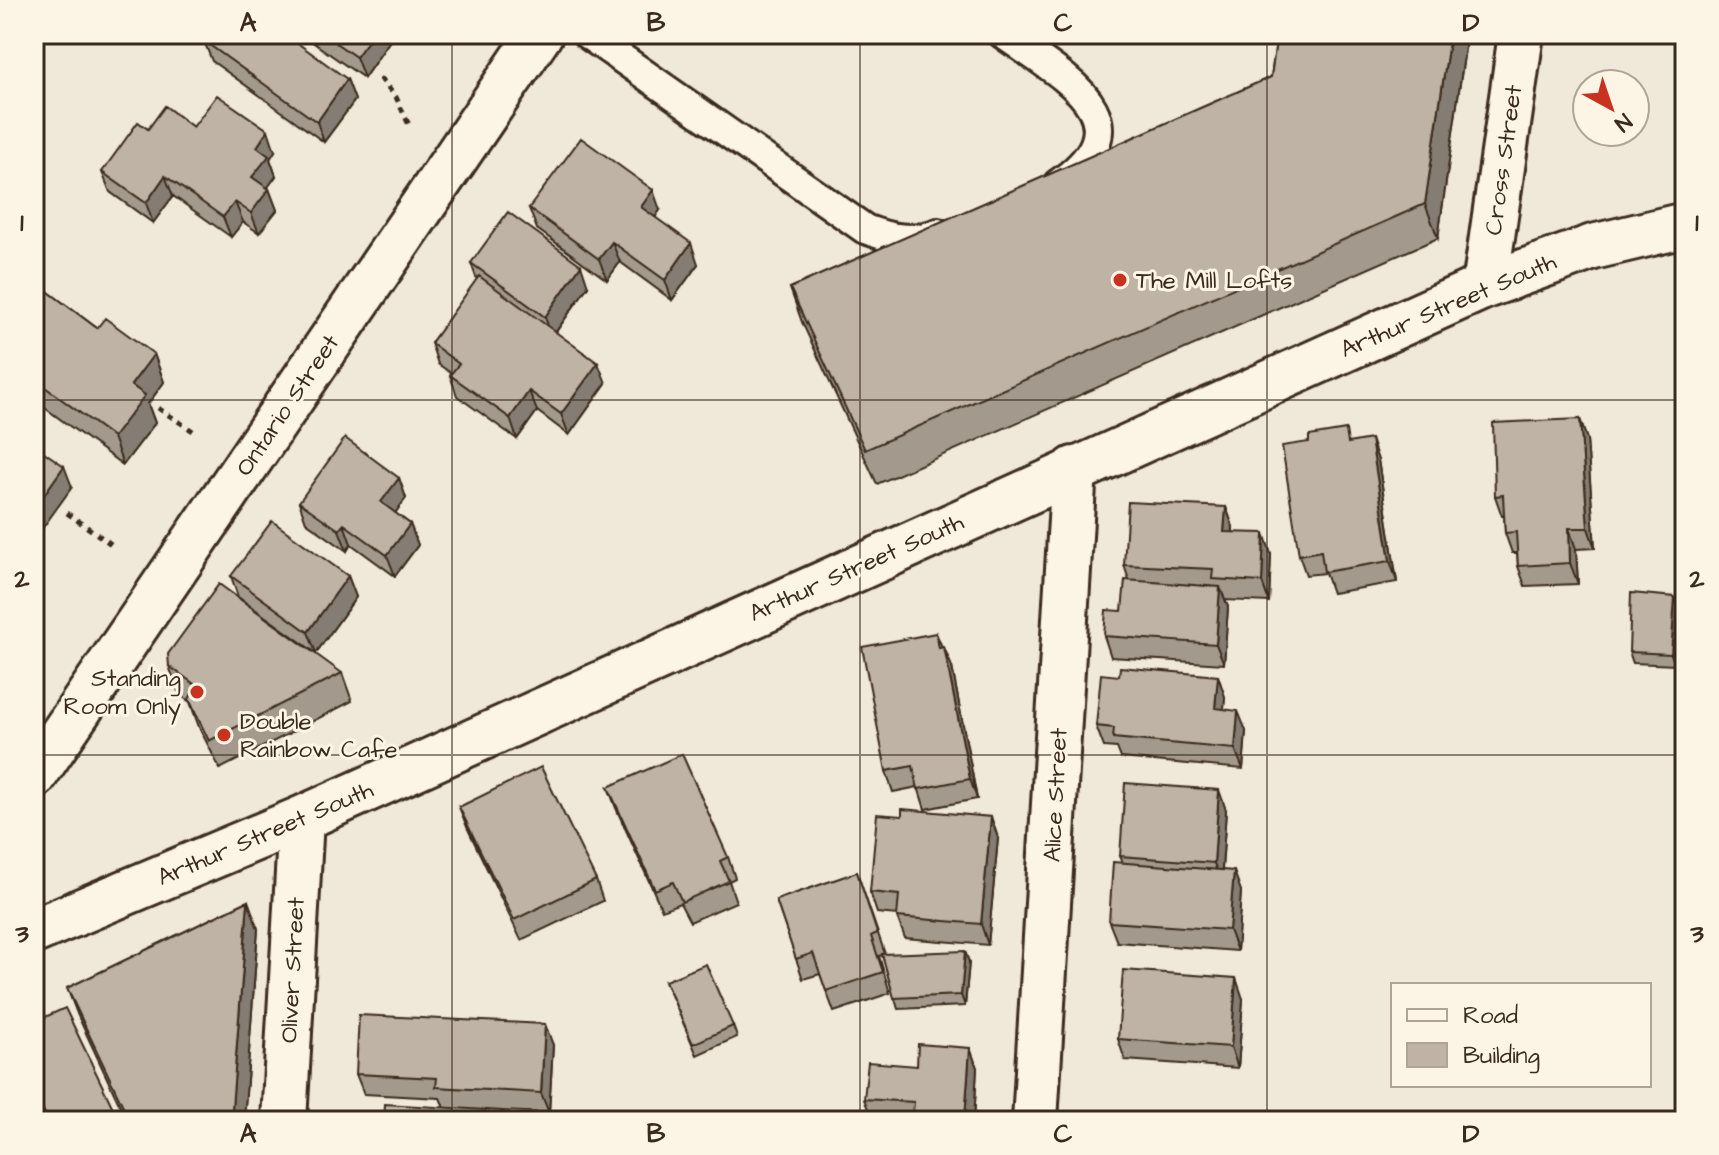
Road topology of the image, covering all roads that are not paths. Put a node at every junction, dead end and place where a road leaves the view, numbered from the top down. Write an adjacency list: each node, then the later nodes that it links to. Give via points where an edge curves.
1 (540, 34): 10 (street, Ontario Street)
2 (587, 34): 6 (lane, via 865,229 890,239 922,239)
3 (1003, 34): 5 (lane, via 1081,90 1098,118 1098,139 1085,160 1050,190)
4 (1521, 34): 8 (street, Cross Street)
5 (1035, 195)
6 (964, 223)
7 (1685, 225): 8 (street, Arthur Street South, via 1593,247)
8 (1485, 286): 9 (street, Arthur Street South)
9 (1074, 469): 11 (street, Arthur Street South); 14 (street, Alice Street)
10 (34, 776)
11 (301, 819): 12 (street, Arthur Street South); 13 (street, Oliver Street)
12 (34, 931)
13 (284, 1121)
14 (1035, 1121)

